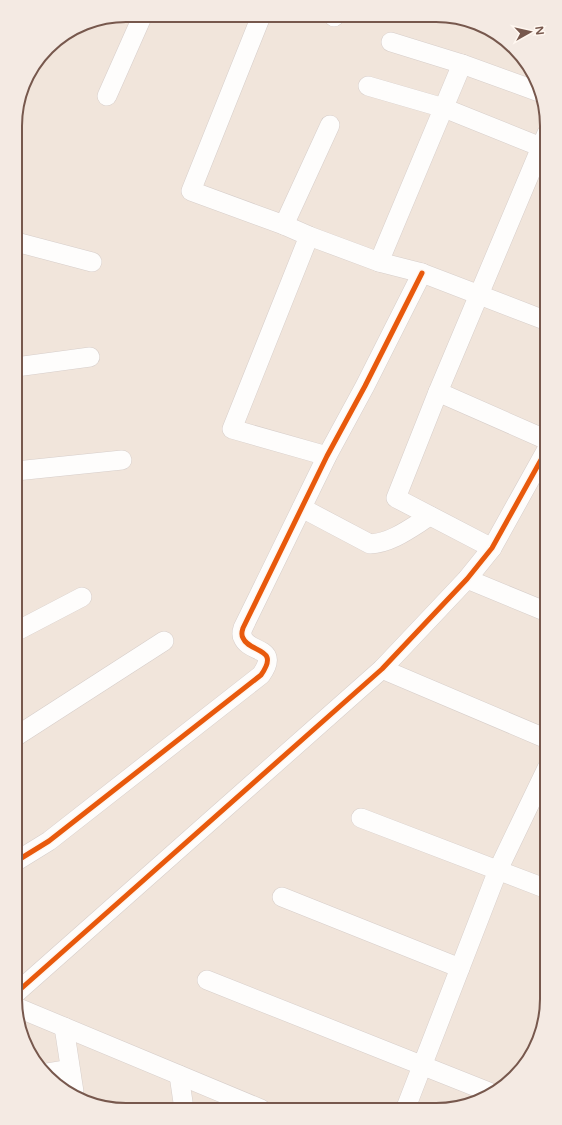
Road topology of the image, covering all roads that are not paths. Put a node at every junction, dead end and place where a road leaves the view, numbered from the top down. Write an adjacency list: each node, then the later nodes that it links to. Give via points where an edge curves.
1 (140, 22): 7 (street)
2 (259, 22): 12 (street, via 191,191)
3 (391, 42): 4 (street)
4 (462, 64): 6 (street); 8 (street)
5 (368, 86): 8 (street)
6 (534, 90)
7 (107, 96)
8 (444, 108): 10 (street); 16 (street)
9 (330, 125): 12 (street)
10 (540, 139)
11 (540, 150): 18 (street)
12 (284, 225): 13 (street)
13 (309, 236): 16 (street); 24 (street, via 232,429)
14 (22, 244): 15 (street)
15 (92, 262)
16 (379, 262): 17 (street)
17 (422, 273): 18 (street); 24 (street)
18 (479, 295): 19 (street); 22 (street)
19 (540, 318)
20 (90, 357): 21 (street)
21 (22, 366)
22 (438, 392): 23 (street); 29 (street, via 396,498)
23 (540, 437)
24 (327, 456): 28 (street)
25 (122, 460): 27 (street)
26 (540, 462): 30 (street)
27 (22, 470)
28 (302, 508): 29 (street, via 370,544 392,539); 41 (street, via 243,628 246,643 266,655 267,667 261,675 49,841)
29 (430, 516): 30 (street)
30 (492, 548): 31 (street)
31 (467, 579): 33 (street); 36 (street)
32 (82, 598): 34 (street)
33 (540, 609)
34 (22, 628)
35 (164, 641): 37 (street)
36 (382, 669): 38 (street); 47 (street)
37 (22, 732)
38 (540, 736)
39 (540, 783): 42 (street)
40 (362, 818): 42 (street)
41 (22, 858)
42 (498, 870): 43 (street); 45 (street)
43 (540, 886)
44 (282, 897): 45 (street)
45 (460, 968): 50 (street)
46 (207, 980): 50 (street)
47 (22, 988)
48 (22, 1009): 49 (street)
49 (64, 1027): 51 (street); 53 (street)
50 (422, 1065): 55 (street); 58 (street)
51 (70, 1069): 52 (street); 54 (street)
52 (51, 1072)
53 (179, 1075): 56 (street); 57 (street)
54 (73, 1089)
55 (485, 1090)
56 (183, 1103)
57 (242, 1103)
58 (408, 1103)

